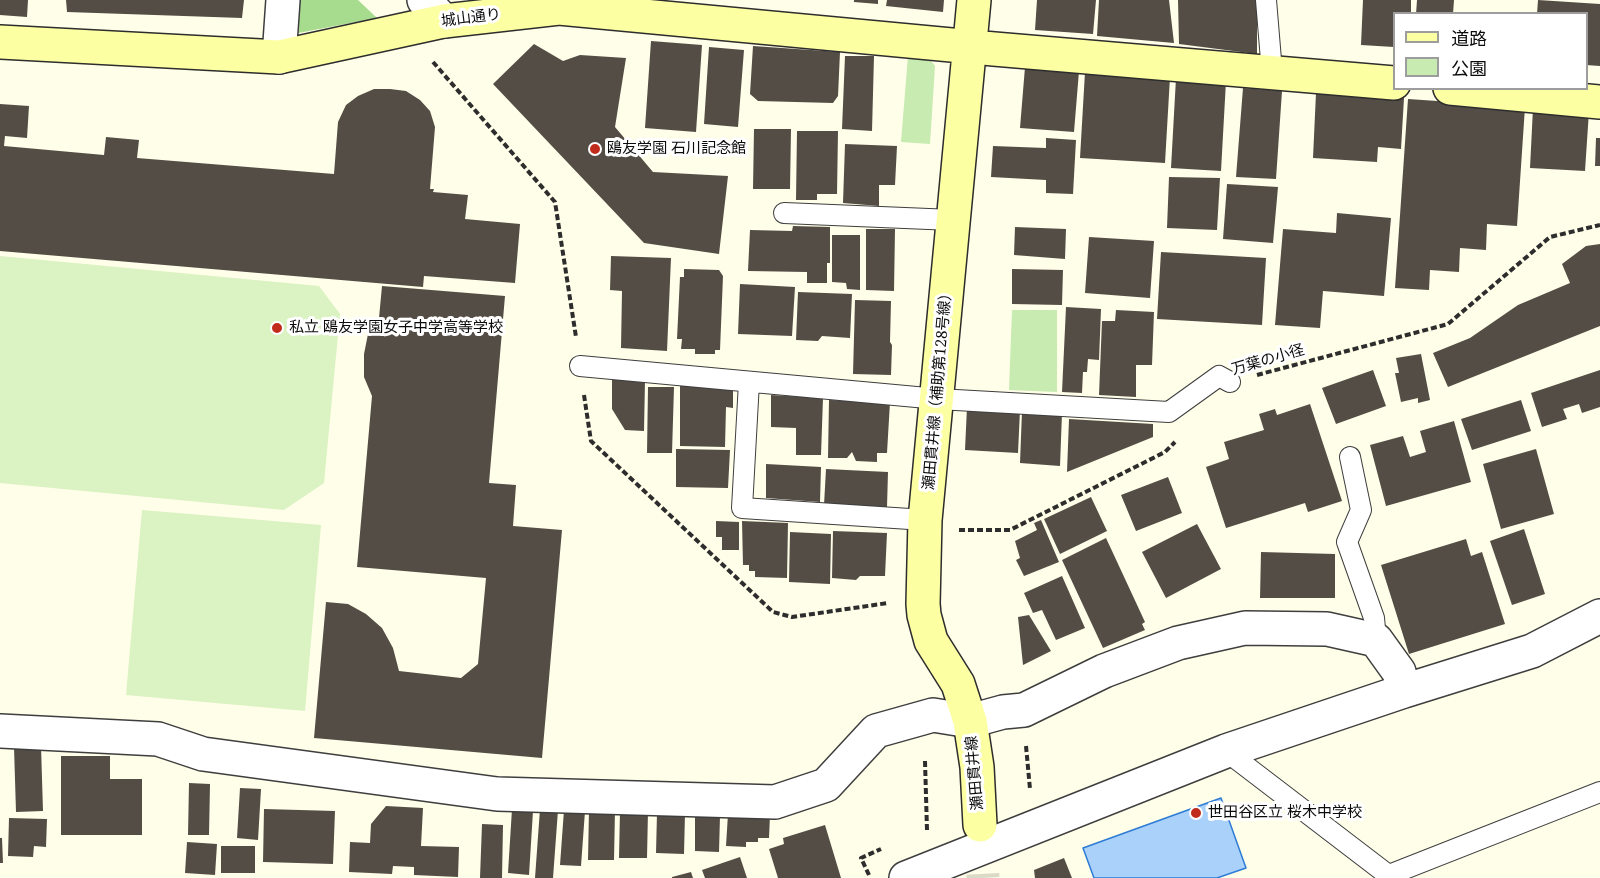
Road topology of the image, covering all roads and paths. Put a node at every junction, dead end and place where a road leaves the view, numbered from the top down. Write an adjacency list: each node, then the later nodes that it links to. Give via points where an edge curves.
1 (283, 0): 7 (street)
2 (974, 0): 6 (street)
3 (1266, 0): 8 (lane)
4 (434, 10): 6 (street, 城山通り, via 560,8); 7 (street, 城山通り)
5 (0, 42): 7 (street, 城山通り)
6 (970, 46): 8 (street, 城山通り); 13 (street, 瀬田貫井線（補助第128号線）)
7 (279, 57)
8 (1272, 72): 9 (street, 城山通り)
9 (1393, 84)
10 (1471, 90): 11 (street)
11 (1600, 102)
12 (784, 213): 13 (lane)
13 (953, 220): 18 (street, 瀬田貫井線（補助第128号線）)
14 (1600, 225): 17 (path, 万葉の小径, via 1550,237 1448,324)
15 (580, 366): 16 (lane)
16 (749, 382): 18 (lane); 21 (lane, via 742,508)
17 (1230, 382): 18 (lane, via 1219,376 1169,412)
18 (938, 399): 21 (street, 瀬田貫井線（補助第128号線）)
19 (1180, 436): 21 (path, via 1165,452 1010,530)
20 (1350, 457): 23 (lane, via 1361,510 1347,542 1374,618)
21 (939, 525): 25 (street, 瀬田貫井線（補助第128号線）, via 924,615 931,641 958,684)
22 (1600, 616): 24 (street, via 1532,651)
23 (1376, 640): 24 (street, via 1399,672); 25 (street, via 1327,629 1245,627 1178,643 1104,671 1024,710)
24 (1404, 691): 28 (street)
25 (970, 721): 26 (street, via 933,715 876,731 826,785 775,802 497,794 203,754 158,739); 32 (street, 瀬田貫井線)
26 (0, 731)
27 (1025, 736): 31 (path)
28 (1226, 751): 35 (lane); 37 (street)
29 (926, 761): 33 (path, via 928,829)
30 (1600, 792): 35 (lane)
31 (1031, 800)
32 (980, 825)
33 (918, 833)
34 (890, 846): 36 (path, via 861,858)
35 (1390, 876)
36 (870, 878)
37 (906, 878)

